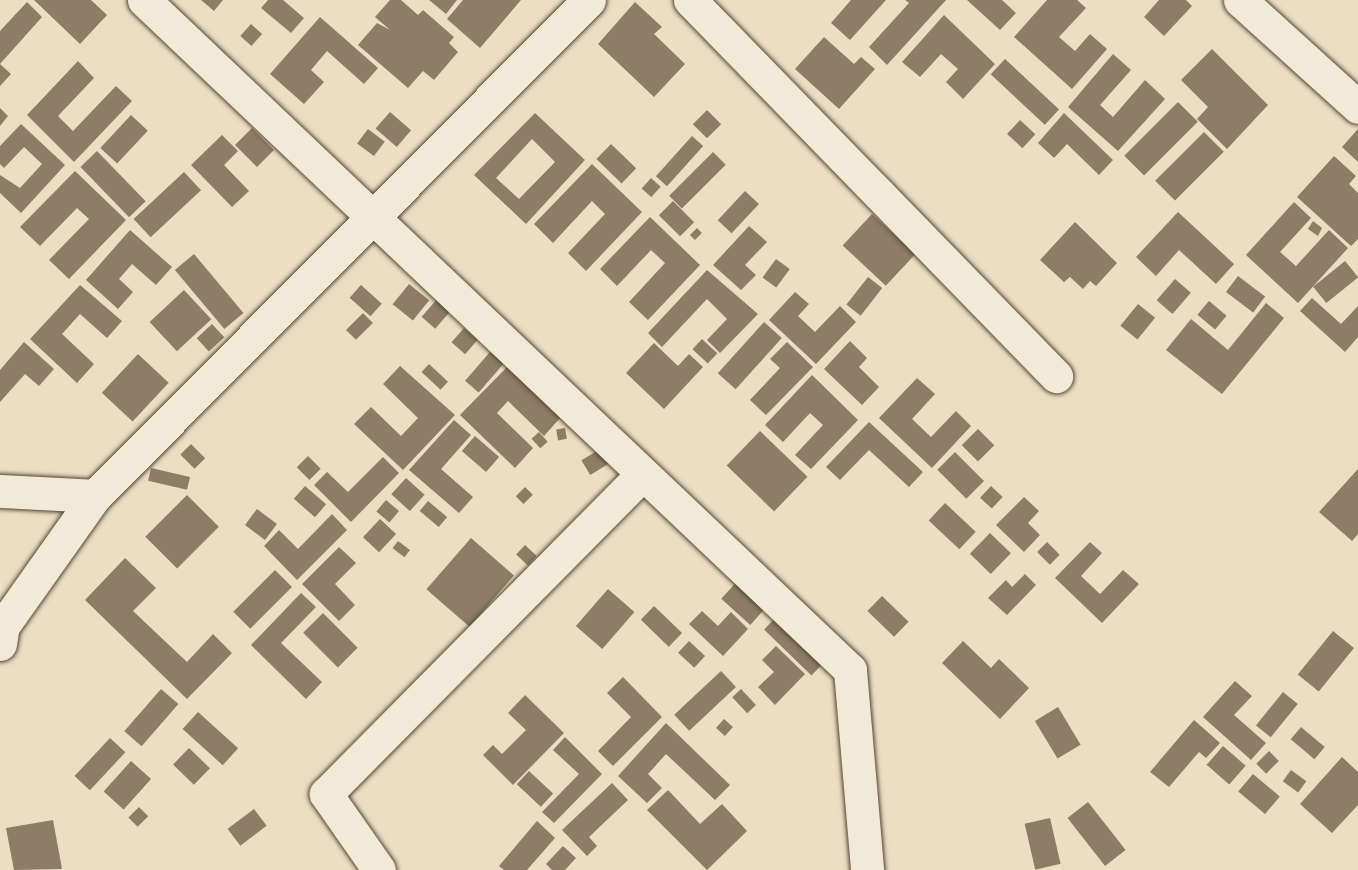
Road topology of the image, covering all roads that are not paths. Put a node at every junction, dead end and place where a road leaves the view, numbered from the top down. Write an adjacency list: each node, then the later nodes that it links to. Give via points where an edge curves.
1 (144, 0): 6 (street)
2 (590, 0): 6 (street)
3 (690, 0): 7 (street)
4 (1240, 0): 5 (street)
5 (1358, 107)
6 (375, 219): 8 (street); 10 (street)
7 (1056, 376)
8 (643, 474): 12 (street, via 326,794); 13 (street, via 850,670)
9 (0, 491): 10 (street)
10 (95, 496): 11 (street, via 3,626)
11 (0, 645)
12 (379, 870)
13 (867, 870)

